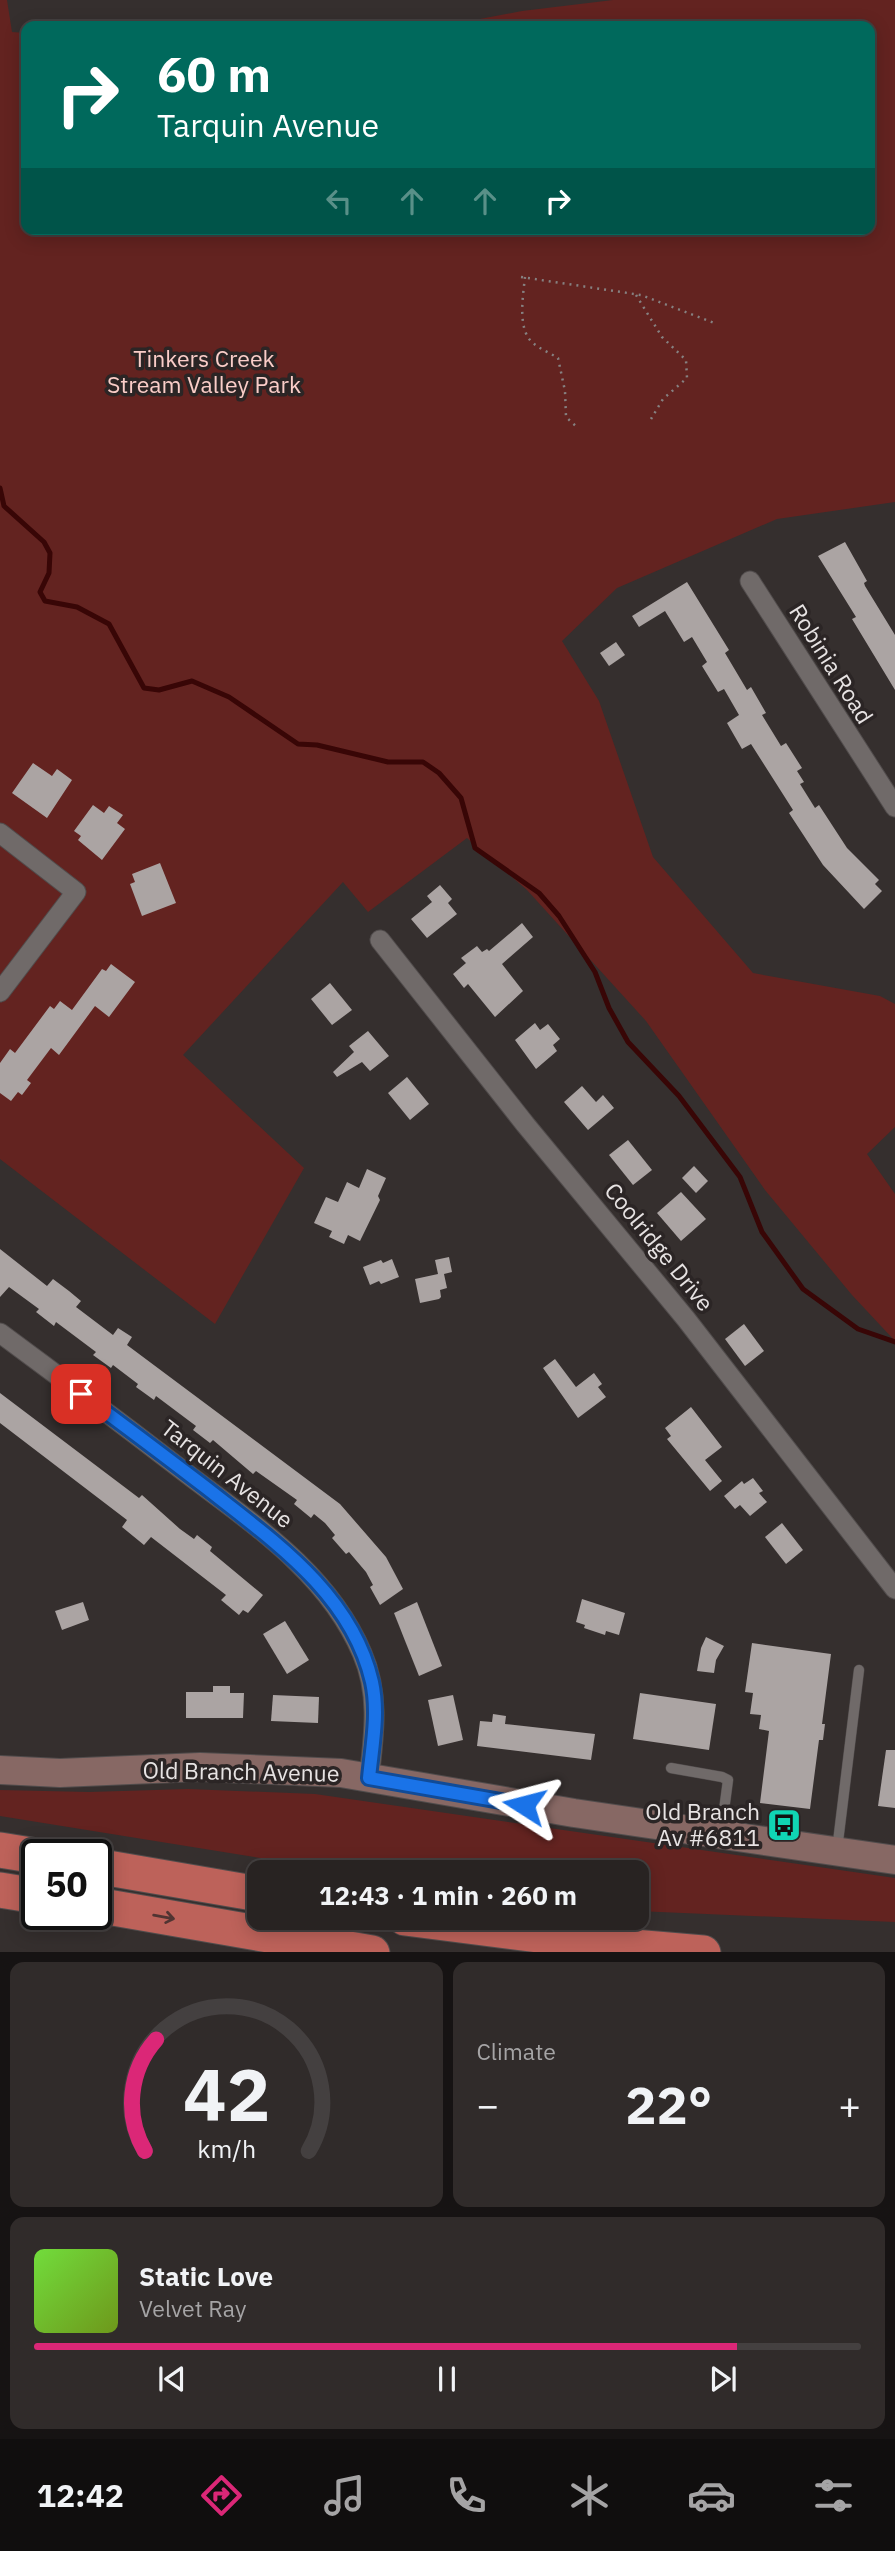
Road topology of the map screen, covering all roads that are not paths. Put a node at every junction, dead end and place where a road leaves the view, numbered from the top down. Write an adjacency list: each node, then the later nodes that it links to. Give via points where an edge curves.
1 (750, 581): 2 (street, Robinia Road)
2 (895, 807)
3 (0, 833): 5 (street, via 76,892)
4 (380, 940): 7 (street, Coolridge Drive, via 686,1319)
5 (0, 992)
6 (0, 1333): 11 (street, Tarquin Avenue, via 273,1539 323,1589 355,1637 371,1680 375,1723)
7 (895, 1589)
8 (859, 1670): 14 (lane)
9 (671, 1768): 12 (lane, via 728,1780)
10 (0, 1770): 11 (main road, Old Branch Avenue, via 244,1768)
11 (369, 1778): 12 (main road, Old Branch Avenue)
12 (721, 1833): 14 (main road, Old Branch Avenue)
13 (0, 1850): 15 (highway)
14 (837, 1850): 16 (main road, Old Branch Avenue)
15 (21, 1853)
16 (895, 1860)
17 (112, 1869): 19 (highway)
18 (0, 1890): 20 (highway)
19 (247, 1892)
20 (21, 1893)
21 (112, 1909): 23 (highway, one-way to 23)
22 (499, 1930): 24 (highway)
23 (372, 1952)
24 (703, 1952)

